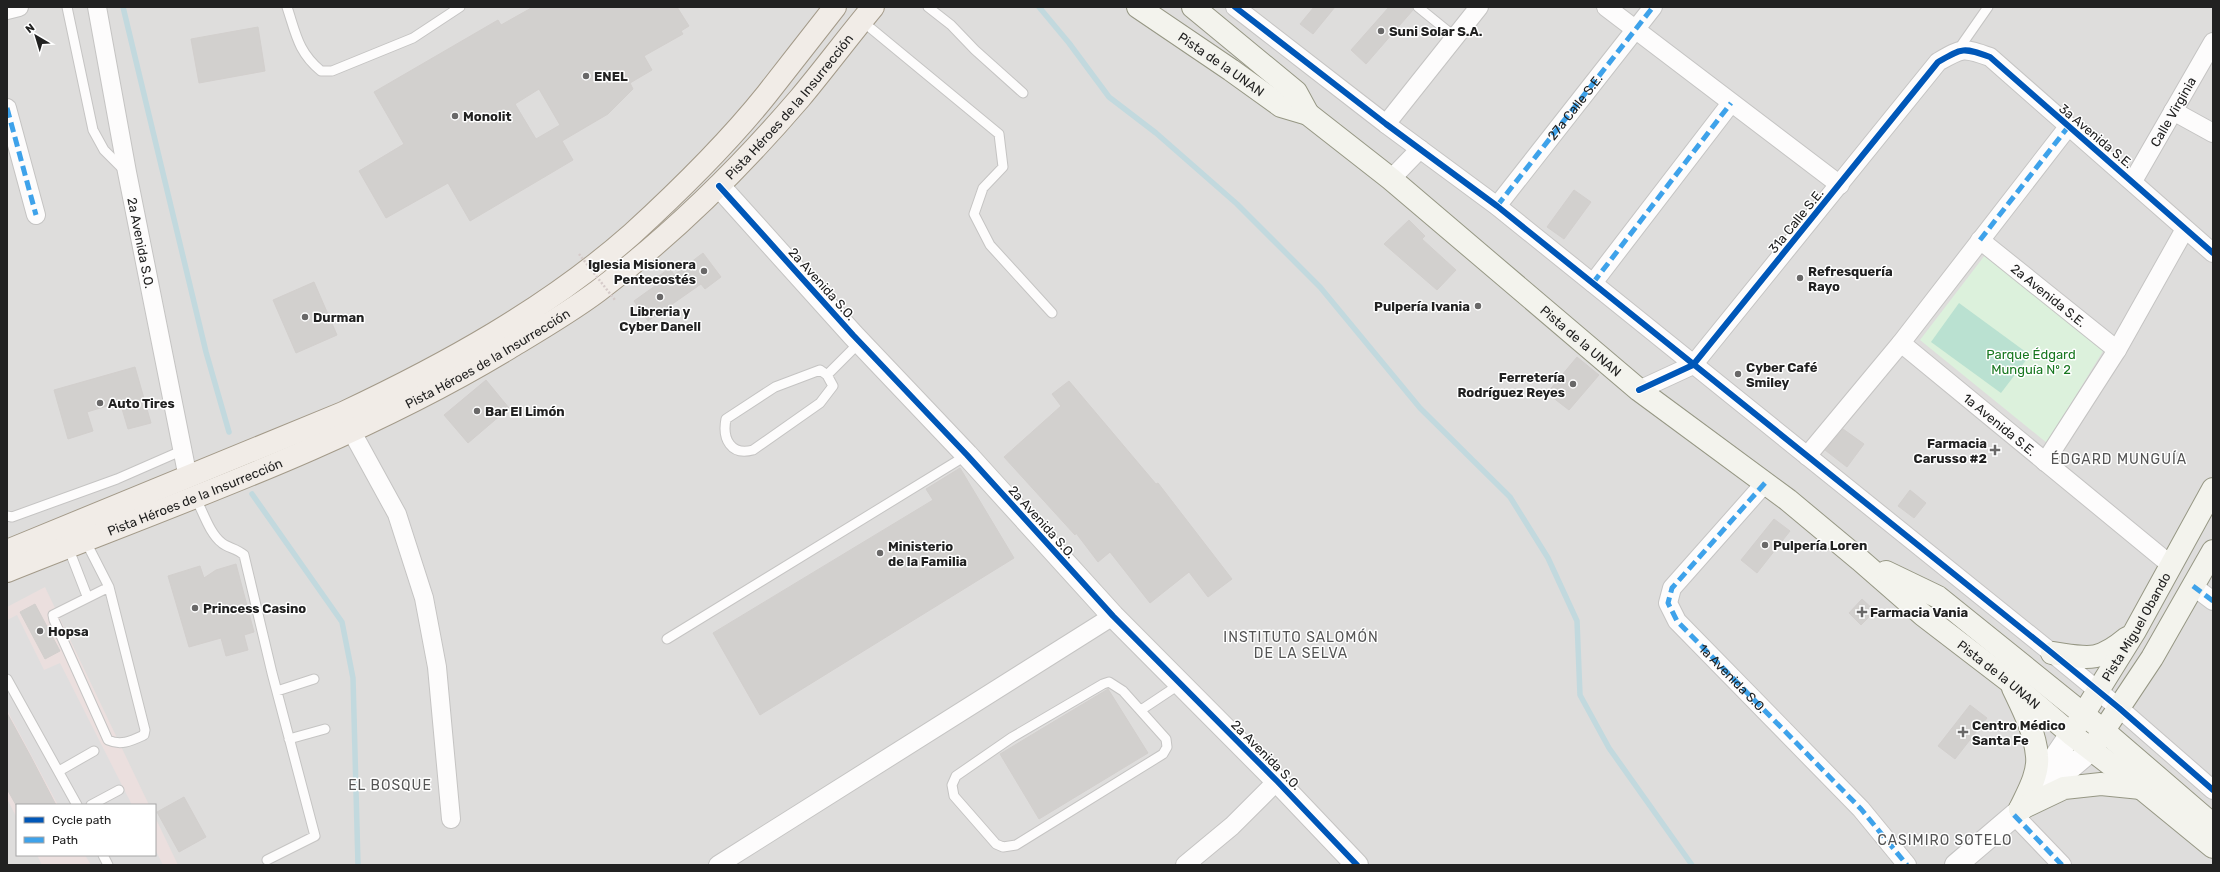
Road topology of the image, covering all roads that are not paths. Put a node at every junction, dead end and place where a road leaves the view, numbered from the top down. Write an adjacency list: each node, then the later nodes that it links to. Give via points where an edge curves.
1 (19, 7): 16 (street)
2 (67, 7): 31 (lane, via 93,130 104,150)
3 (97, 7): 31 (street, 2a Avenida S.O.)
4 (287, 7): 5 (lane, via 297,41 309,62 321,71 332,71 413,38)
5 (460, 7)
6 (835, 7): 55 (main road, Pista Héroes de la Insurrección, via 766,95 700,168 632,234 604,256 535,307 466,350 394,389)
7 (928, 7): 22 (lane, via 951,25)
8 (1138, 7): 26 (main road, Pista de la UNAN, via 1281,106)
9 (1193, 7): 26 (main road, Pista de la UNAN, via 1296,92)
10 (1235, 7): 27 (street)
11 (1418, 7): 19 (lane)
12 (1478, 7): 19 (street)
13 (1606, 7): 18 (street)
14 (1653, 7): 18 (street, 27a Calle S.E.)
15 (1988, 7): 21 (lane)
16 (7, 10)
17 (867, 14): 35 (main road, Pista Héroes de la Insurrección, via 799,99); 42 (lane, via 999,134 1003,167 983,188 974,214 990,245)
18 (1635, 29): 23 (street); 36 (street, 27a Calle S.E.)
19 (1455, 37): 27 (street)
20 (2213, 42): 25 (street, Calle Virginia)
21 (1958, 50): 28 (street, 3a Avenida S.E., via 1971,50 1990,57); 34 (street, 31a Calle S.E., via 1938,62)
22 (1023, 93)
23 (1731, 103): 34 (street); 41 (street)
24 (7, 108): 37 (street)
25 (2173, 111): 29 (street); 33 (street, Calle Virginia)
26 (1308, 114): 32 (main road, Pista de la UNAN)
27 (1386, 124): 30 (street)
28 (2068, 127): 33 (street, 3a Avenida S.E.); 39 (street)
29 (2213, 133)
30 (1420, 150): 32 (street); 36 (street)
31 (127, 172): 50 (street, 2a Avenida S.O.)
32 (1391, 179): 48 (main road, Pista de la UNAN)
33 (2133, 181): 38 (street, 3a Avenida S.E.)
34 (1840, 185): 46 (street, 31a Calle S.E.)
35 (719, 186): 43 (street, 2a Avenida S.O.); 49 (main road, Pista Héroes de la Insurrección, via 637,259 597,292 563,315 470,371)
36 (1497, 206): 41 (street)
37 (36, 215)
38 (2185, 229): 40 (street, 3a Avenida S.E.); 45 (street)
39 (1980, 240): 44 (street); 45 (street, 2a Avenida S.E.)
40 (2213, 253)
41 (1593, 283): 46 (street)
42 (1052, 313)
43 (860, 342): 47 (lane); 51 (street, 2a Avenida S.O.)
44 (1901, 343): 52 (street); 53 (street, 1a Avenida S.E.)
45 (2117, 350): 53 (street)
46 (1693, 365): 48 (street, 31a Calle S.E.); 52 (street)
47 (827, 375): 47 (lane, via 820,370 775,387 726,419 724,426 727,440 733,449 742,453 753,450 820,403 832,386)
48 (1639, 390): 54 (main road, Pista de la UNAN)
49 (352, 432): 55 (main road, Pista Héroes de la Insurrección); 95 (street, via 397,514 424,598 437,667)
50 (181, 451): 55 (street, 2a Avenida S.O.); 57 (lane, via 117,479 12,517)
51 (967, 455): 68 (street, 2a Avenida S.O.); 70 (lane)
52 (1807, 456): 71 (street)
53 (2045, 462): 62 (street, 1a Avenida S.E.)
54 (1765, 482): 61 (main road, Pista de la UNAN); 102 (street, 1a Avenida S.O., via 1672,588 1668,603 1677,621 1861,809)
55 (191, 487): 58 (main road, Pista Héroes de la Insurrección); 59 (main road, Pista Héroes de la Insurrección); 76 (lane, via 216,538 244,555)
56 (2213, 489): 62 (main road, Pista Miguel Obando)
57 (7, 516)
58 (76, 543): 63 (main road, Pista Héroes de la Insurrección); 65 (lane); 66 (lane)
59 (7, 551)
60 (2213, 551): 64 (main road, Pista Miguel Obando)
61 (1860, 560): 74 (main road, Pista de la UNAN, via 1923,615); 80 (main road, Pista de la UNAN, via 1938,598)
62 (2172, 566): 69 (main road, Pista Miguel Obando)
63 (7, 571)
64 (2193, 586): 67 (street); 78 (main road, Pista Miguel Obando, via 2152,658)
65 (109, 587): 66 (lane); 66 (lane, via 145,730 144,735 125,743 108,740 54,620 53,615)
66 (87, 596)
67 (2213, 602)
68 (1113, 616): 75 (street, 2a Avenida S.O.); 99 (street)
69 (2135, 631): 71 (main road, via 2110,652 2090,659); 77 (main road, Pista Miguel Obando)
70 (667, 639)
71 (2052, 653): 77 (street)
72 (7, 678): 87 (lane)
73 (314, 679): 76 (lane)
74 (2009, 681): 83 (main road, Pista de la UNAN); 94 (main road, via 2028,719 2038,757 2032,783)
75 (1180, 684): 79 (lane); 88 (street, 2a Avenida S.O.)
76 (276, 691): 84 (lane)
77 (2098, 692): 78 (street); 80 (main road, Pista Miguel Obando)
78 (2119, 708): 82 (main road, Pista Miguel Obando); 91 (street)
79 (1141, 710): 79 (lane, via 1166,739 1167,747 1164,754 1016,845 1003,847 996,844 954,796 952,785 956,776 1011,738 1103,684 1115,684)
80 (2083, 715): 82 (main road, Pista de la UNAN); 83 (main road, Pista Miguel Obando)
81 (325, 729): 84 (lane)
82 (2104, 732): 85 (main road, Pista Miguel Obando); 96 (main road, Pista de la UNAN)
83 (2071, 734): 85 (main road, Pista de la UNAN); 94 (street, Pista Miguel Obando)
84 (289, 739): 98 (lane, via 315,836)
85 (2091, 750): 89 (main road, Pista de la UNAN); 94 (street, Pista Miguel Obando)
86 (94, 751): 87 (lane)
87 (59, 771): 92 (lane)
88 (1277, 781): 100 (street, via 1232,826); 101 (street, 2a Avenida S.O.)
89 (2141, 788): 94 (main road, via 2101,784 2064,788); 97 (main road, Pista de la UNAN)
90 (119, 790): 93 (lane)
91 (2213, 790)
92 (76, 804)
93 (93, 804)
94 (2017, 812): 103 (street); 104 (street)
95 (451, 819)
96 (2213, 825)
97 (2213, 847)
98 (268, 860)
99 (718, 865)
100 (1185, 865)
101 (1357, 865)
102 (1907, 865)
103 (1956, 865)
104 (2062, 865)

